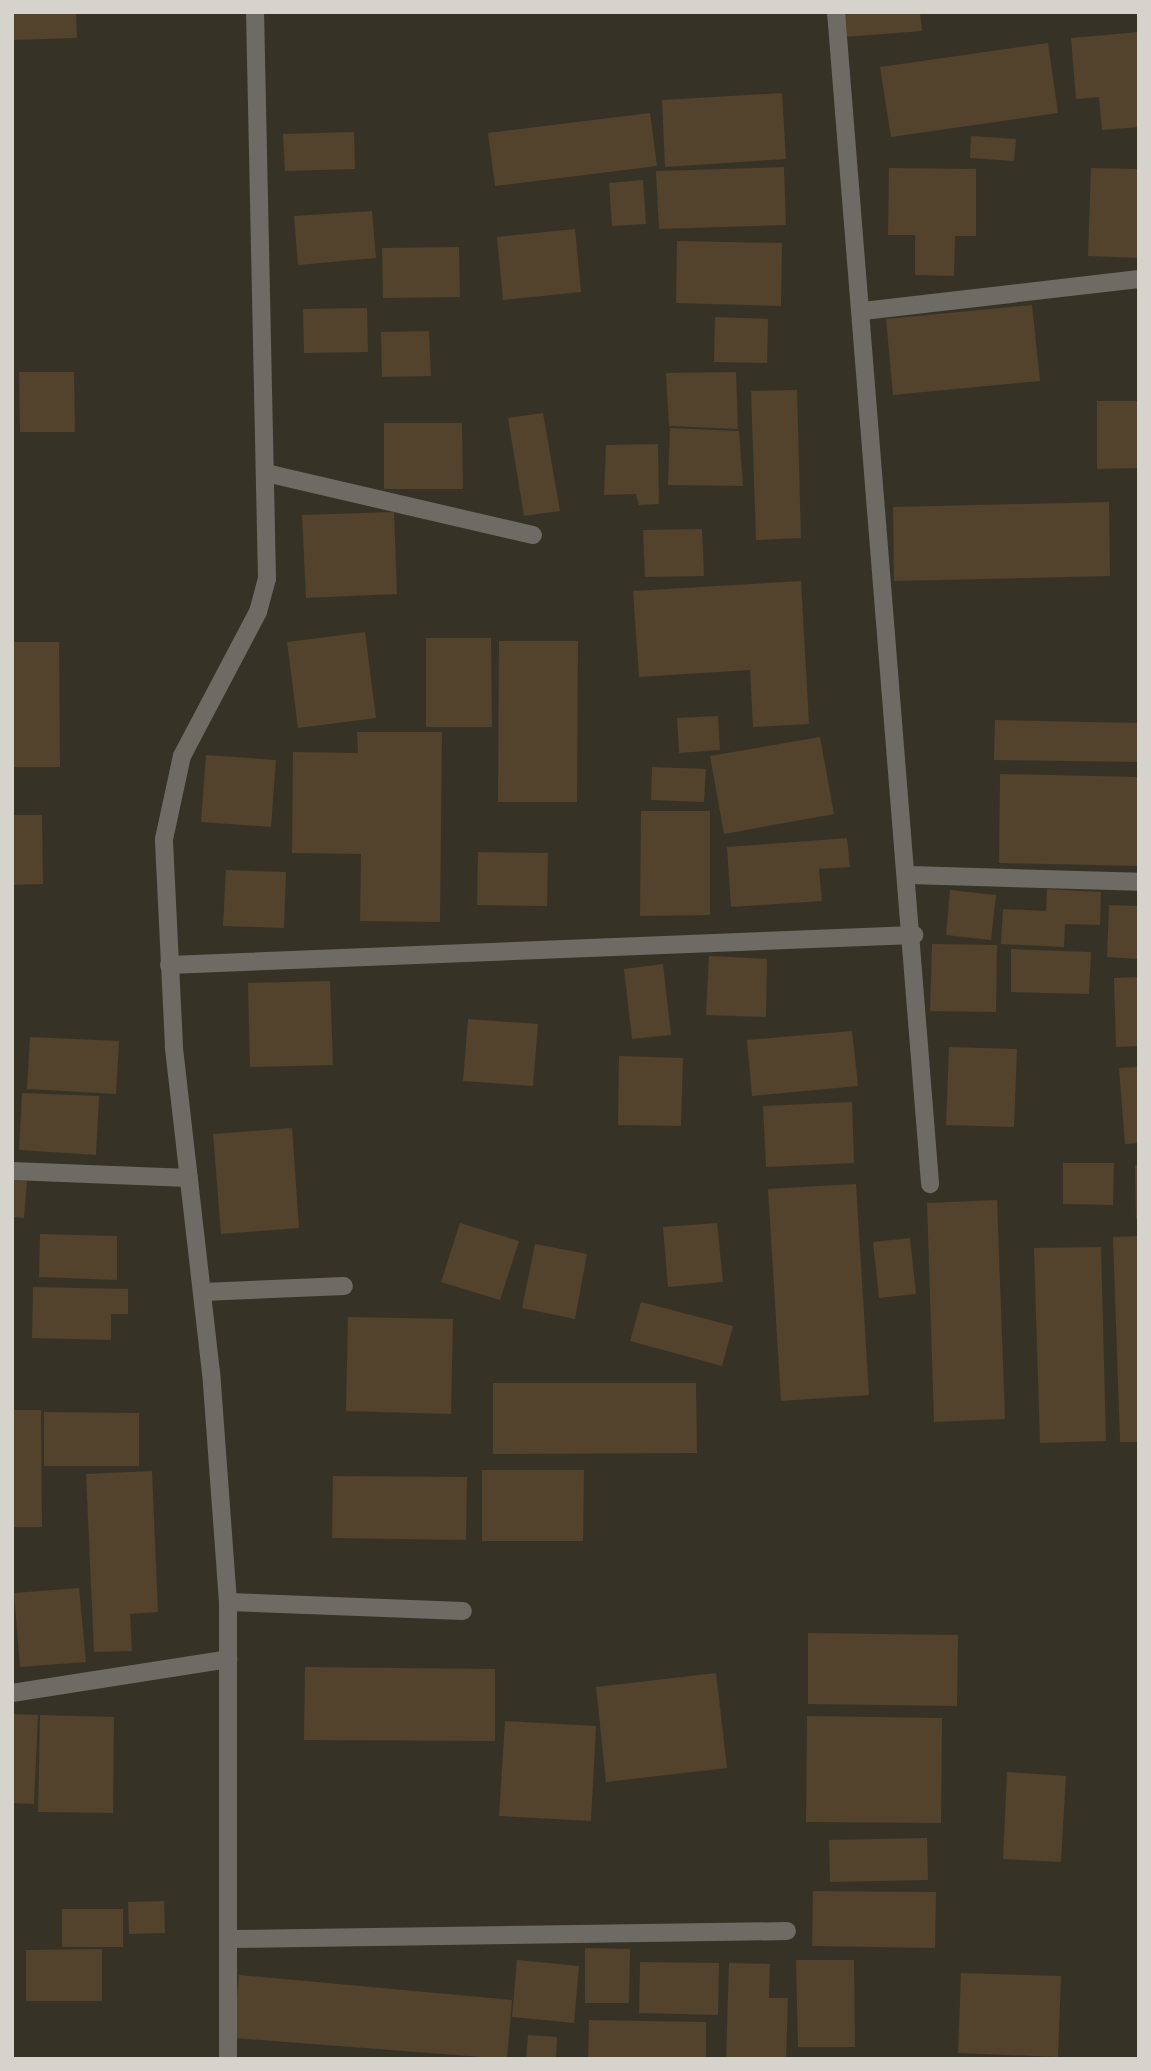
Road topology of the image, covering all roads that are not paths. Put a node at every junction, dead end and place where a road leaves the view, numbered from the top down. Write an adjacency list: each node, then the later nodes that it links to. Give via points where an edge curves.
1 (255, 12): 5 (street)
2 (836, 12): 4 (street)
3 (1139, 279): 4 (street)
4 (863, 311): 7 (street)
5 (266, 474): 6 (street); 10 (street, via 267,579 258,612 182,756 164,839)
6 (533, 535)
7 (909, 875): 8 (street); 9 (street)
8 (1139, 881)
9 (914, 935): 10 (street); 13 (street)
10 (169, 965): 12 (street)
11 (12, 1171): 12 (street)
12 (189, 1178): 15 (street)
13 (930, 1184)
14 (344, 1286): 15 (street)
15 (202, 1292): 16 (street)
16 (228, 1602): 17 (street); 18 (street)
17 (463, 1611)
18 (228, 1659): 19 (street); 21 (street)
19 (12, 1693)
20 (787, 1931): 21 (street)
21 (230, 1939): 22 (street)
22 (228, 2059)

